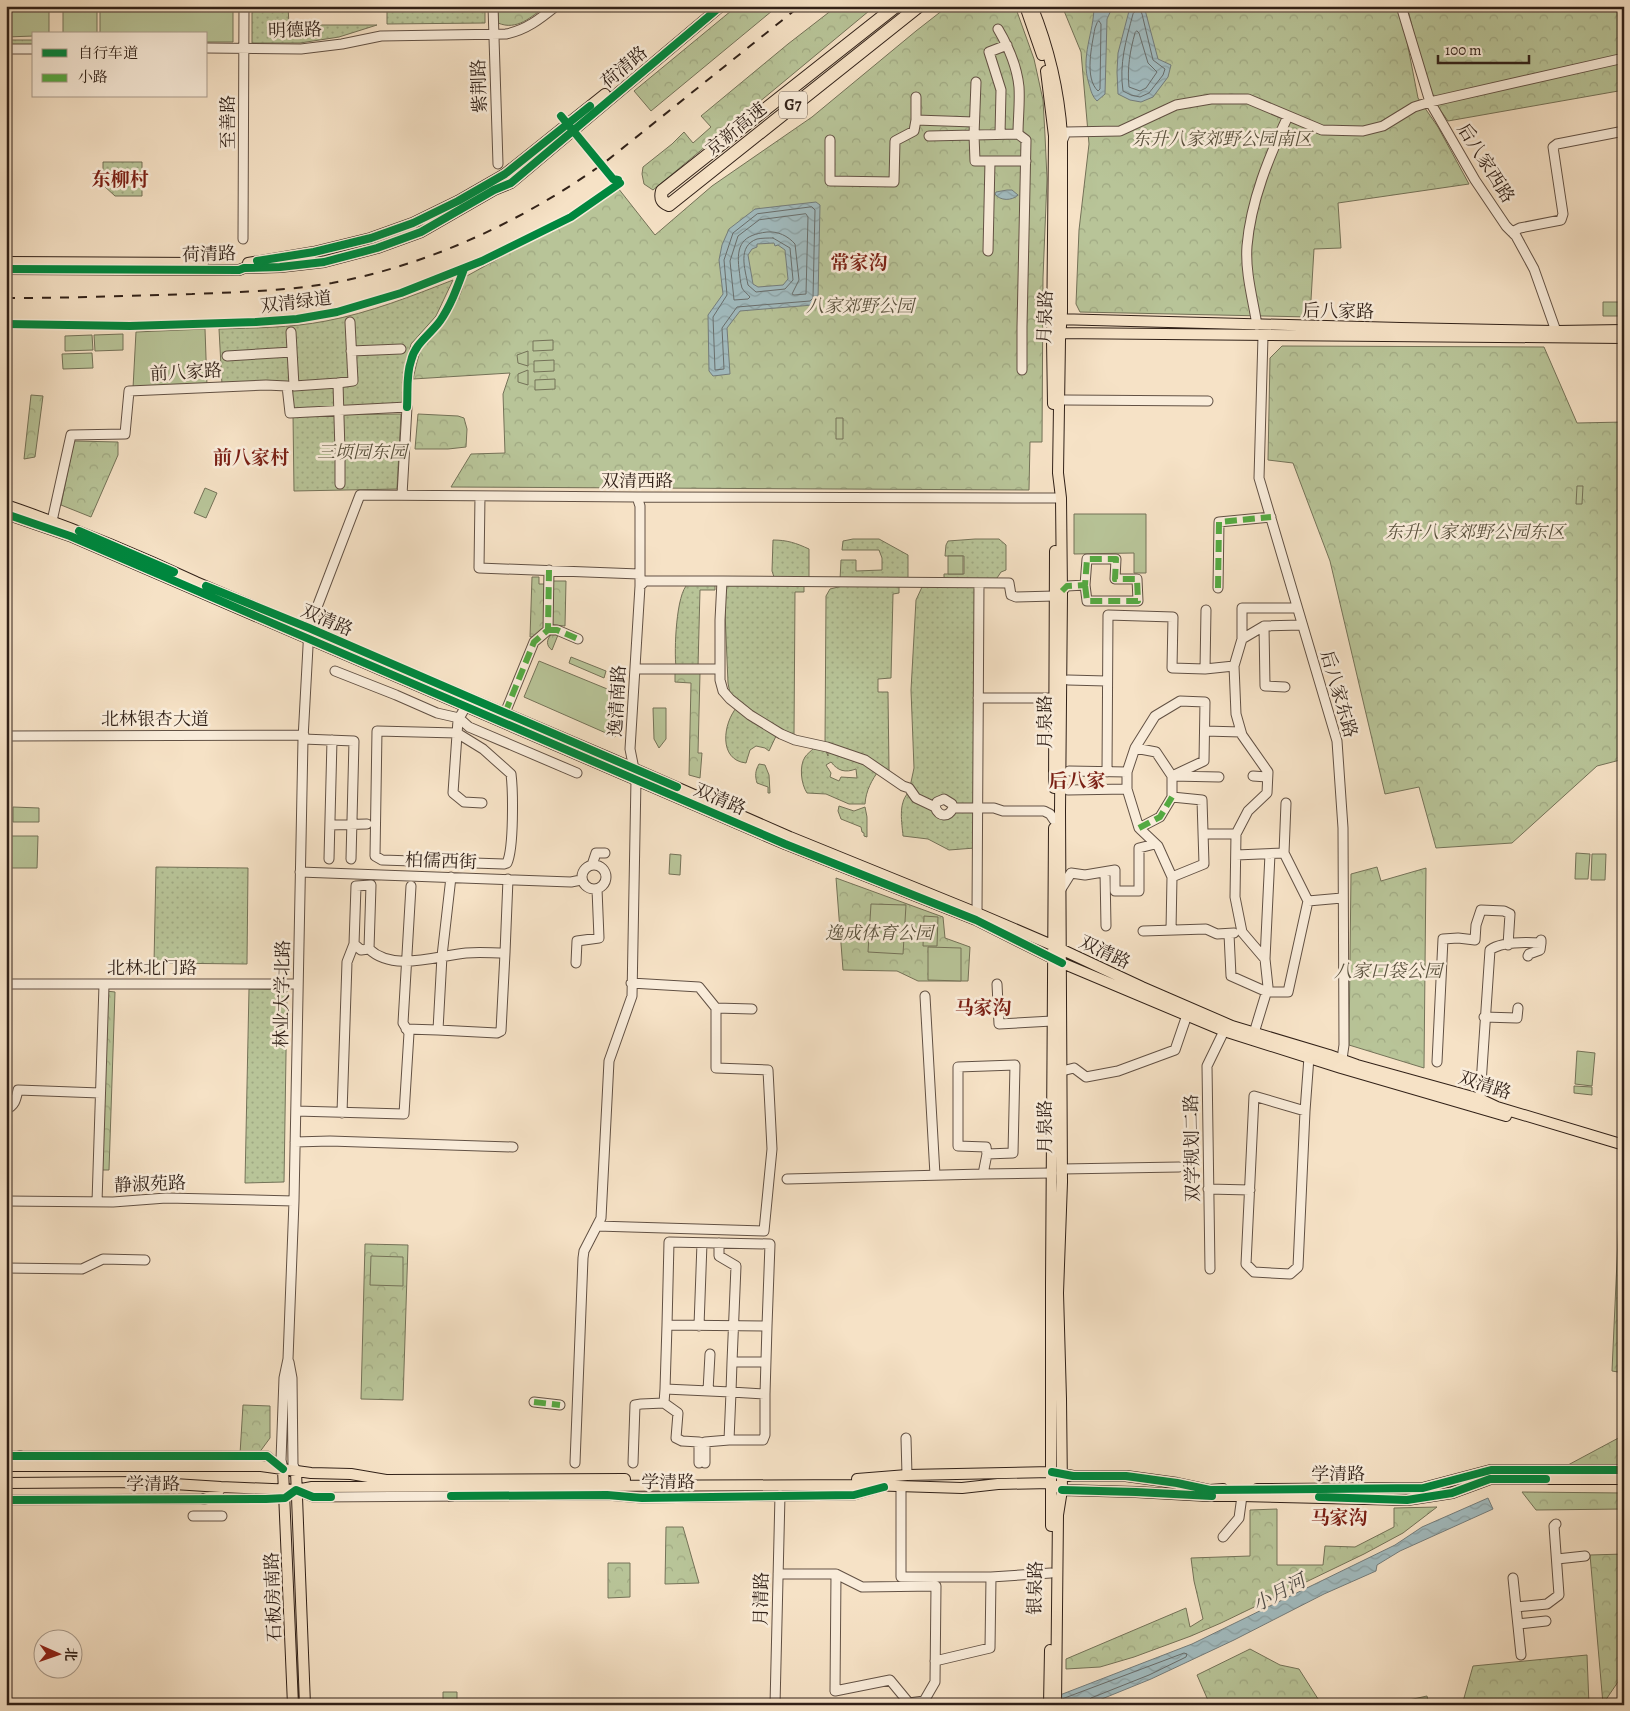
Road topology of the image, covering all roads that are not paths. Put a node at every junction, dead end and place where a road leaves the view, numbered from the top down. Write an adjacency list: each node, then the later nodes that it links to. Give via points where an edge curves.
1 (244, 6): 15 (street, 至善路)
2 (493, 6): 12 (street, 紫荆路)
3 (556, 6): 12 (street, 明德路, via 524,29)
4 (715, 6): 37 (main road, 荷清路)
5 (721, 6): 37 (main road, 荷清路)
6 (896, 6): 7 (highway, 京新高速 / G7, via 662,192 662,200 669,205)
7 (919, 6)
8 (1025, 6): 43 (main road, 月泉路, via 1044,60 1050,90 1054,136)
9 (1032, 6): 33 (main road, 月泉路, via 1051,62 1060,109)
10 (1401, 6): 23 (street, 后八家西路)
11 (998, 29): 13 (street)
12 (493, 34): 15 (street, 明德路, via 380,36 301,49); 36 (street, 紫荆路)
13 (1008, 45): 20 (street); 21 (street, via 989,52)
14 (208, 48): 15 (street, 明德路)
15 (244, 48): 39 (street, 至善路)
16 (6, 49): 17 (street)
17 (32, 49)
18 (1624, 58): 23 (street)
19 (976, 82): 26 (street)
20 (1019, 86): 21 (street); 29 (street)
21 (1001, 90): 28 (street)
22 (916, 97): 25 (street)
23 (1430, 102): 24 (street, via 1414,107 1383,126 1363,131 1322,130); 38 (street, 后八家西路, via 1475,180)
24 (1288, 116): 33 (street, via 1248,99 1211,99 1176,105 1120,131 1066,132); 45 (street, via 1270,154 1254,204 1247,247 1248,276)
25 (916, 120): 26 (street); 32 (street, via 914,130 895,141 894,182 830,181)
26 (974, 122): 30 (street)
27 (1624, 131): 38 (street, via 1553,147 1563,214 1561,220)
28 (1000, 134): 29 (street); 30 (street)
29 (1018, 134): 35 (street, via 1026,140)
30 (974, 135): 31 (street); 34 (street, via 976,161)
31 (929, 136)
32 (830, 140)
33 (1062, 143): 43 (main road, 月泉路)
34 (990, 161): 35 (street); 40 (street)
35 (1026, 161): 56 (street)
36 (498, 164): 37 (main road)
37 (508, 178): 41 (main road, 荷清路, via 413,223 371,238 244,264); 42 (main road, 荷清路, via 494,190 421,232 324,262 239,270)
38 (1512, 232): 47 (street, 后八家西路, via 1534,269)
39 (243, 239)
40 (988, 251)
41 (6, 262)
42 (6, 269)
43 (1057, 319): 45 (main road, 后八家路); 49 (main road, 月泉路)
44 (350, 322): 53 (street)
45 (1257, 325): 47 (main road, 后八家路)
46 (1624, 330): 47 (main road, 后八家路)
47 (1556, 331)
48 (291, 332): 54 (street)
49 (1056, 333): 50 (main road, 后八家路); 67 (main road, 月泉路); 79 (main road, 月泉路, via 1061,498)
50 (1263, 336): 51 (main road, 后八家路); 70 (street, 后八家东路, via 1259,478)
51 (1624, 338)
52 (401, 349): 53 (street)
53 (351, 351): 57 (street, via 353,381)
54 (292, 352): 55 (street); 57 (street, via 294,386)
55 (227, 356)
56 (1022, 370)
57 (338, 383): 60 (street)
58 (1065, 400): 59 (street)
59 (1208, 401)
60 (339, 410): 62 (street); 64 (street, 前八家路, via 407,407); 71 (street, 前八家路, via 290,417 287,386 129,391 126,434 71,435)
61 (376, 450): 62 (street)
62 (340, 452): 63 (street)
63 (340, 484)
64 (402, 495): 65 (street, 双清西路); 84 (street, 双清西路, via 360,495)
65 (480, 496): 66 (street, 双清西路); 72 (street, via 479,568)
66 (637, 497): 67 (street, 双清西路); 73 (street, 逸清南路, via 640,506)
67 (1056, 498): 79 (main road, 月泉路)
68 (6, 506): 71 (main road, 双清路)
69 (6, 514): 88 (main road, 双清路, via 70,536)
70 (1270, 517): 78 (street, via 1219,522); 80 (street, 后八家东路)
71 (52, 521): 84 (main road, 双清路)
72 (549, 570): 73 (street); 85 (street)
73 (639, 574): 76 (street, 逸清南路)
74 (722, 581): 75 (street); 76 (street, via 645,581); 91 (street)
75 (978, 583): 79 (street, via 1009,583 1011,595 1016,597); 97 (street)
76 (640, 586): 90 (street, 逸清南路)
77 (1085, 586): 77 (street, via 1087,559 1116,559 1115,580 1137,579 1138,601 1087,601); 79 (street, via 1068,586)
78 (1218, 588)
79 (1059, 594): 98 (main road, 月泉路); 149 (main road, 月泉路)
80 (1297, 608): 82 (street, 后八家东路); 87 (street, via 1242,608)
81 (1206, 610): 92 (street)
82 (1302, 625): 83 (street); 151 (street, 后八家东路, via 1338,741 1343,828)
83 (1264, 626): 87 (street); 96 (street, via 1265,686)
84 (309, 628): 88 (street, 林业大学北路); 99 (main road, 双清路)
85 (548, 630): 86 (street, via 557,630); 100 (street, via 534,642)
86 (578, 639)
87 (1242, 639): 89 (street)
88 (308, 640): 99 (main road, 双清路); 106 (street, 林业大学北路)
89 (1234, 666): 92 (street); 103 (street, via 1236,714)
90 (635, 669): 91 (street); 109 (street, 逸清南路, via 630,749)
91 (720, 669): 126 (street, via 723,691 730,699 781,734 865,760 909,788 916,798 935,807 940,815 951,813 954,808)
92 (1205, 669): 95 (street, via 1172,668 1173,617 1108,615)
93 (335, 671): 101 (street, via 437,713)
94 (1068, 680): 95 (street)
95 (1106, 681): 112 (street)
96 (1285, 687)
97 (978, 698): 98 (street); 126 (street)
98 (1054, 698): 127 (main road, 月泉路)
99 (468, 702): 100 (main road, 双清路); 101 (street); 119 (main road, 双清路)
100 (505, 713): 109 (main road, 双清路)
101 (459, 718): 104 (street); 114 (street, via 468,727)
102 (1205, 731): 103 (street); 108 (street, via 1205,702 1180,701 1155,716); 115 (street, via 1204,761)
103 (1241, 732): 118 (street, via 1268,772)
104 (457, 733): 104 (street, via 483,749 511,774 507,862 378,859 375,856 377,730); 125 (street, via 453,793 464,802)
105 (6, 736): 106 (street, 北林银杏大道)
106 (303, 737): 107 (street, 北林银杏大道); 142 (street, 林业大学北路)
107 (332, 740): 128 (street, 北林银杏大道, via 354,741); 130 (street)
108 (1134, 748): 113 (street); 115 (street, via 1156,752)
109 (634, 768): 119 (street, 逸清南路); 153 (main road, 双清路, via 790,837)
110 (1069, 771): 111 (street)
111 (1086, 772): 112 (street); 122 (street)
112 (1107, 772): 113 (street)
113 (1127, 772): 120 (street)
114 (576, 773)
115 (1172, 776): 116 (street); 123 (street)
116 (1219, 776)
117 (1253, 776): 118 (street)
118 (1268, 777): 133 (street, via 1267,793 1248,811)
119 (636, 779): 167 (main road, 双清路, via 785,844 976,920); 170 (street, 逸清南路)
120 (1127, 789): 122 (street); 131 (street)
121 (1068, 790): 122 (street)
122 (1086, 790)
123 (1172, 797): 131 (street, via 1160,817); 132 (street, via 1202,800)
124 (1286, 802): 136 (street)
125 (482, 803)
126 (977, 808): 127 (street, via 1003,811 1012,807 1044,811); 153 (street)
127 (1054, 820): 161 (main road, 月泉路)
128 (352, 824): 129 (street); 130 (street); 140 (street)
129 (367, 824)
130 (330, 825): 139 (street)
131 (1139, 828): 134 (street)
132 (1203, 834): 133 (street); 145 (street, via 1204,864)
133 (1236, 834): 138 (street)
134 (1155, 844): 143 (street, via 1139,848 1139,891 1115,891 1115,870); 145 (street)
135 (605, 853): 141 (street, via 596,853)
136 (1284, 853): 137 (street); 152 (street)
137 (1270, 854): 138 (street); 166 (street)
138 (1236, 855): 157 (street, via 1235,897)
139 (329, 859)
140 (351, 859)
141 (592, 865): 147 (street, via 585,868); 150 (street, via 603,869 606,876 604,884)
142 (300, 872): 144 (street, 柏儒西街); 172 (street, 林业大学北路)
143 (1105, 872): 149 (street, via 1072,873); 154 (street)
144 (451, 877): 146 (street, 柏儒西街); 164 (street)
145 (1172, 877): 155 (street)
146 (508, 879): 147 (street, 柏儒西街); 163 (street)
147 (581, 880): 150 (street, via 589,889)
148 (411, 886): 168 (street)
149 (1061, 889): 161 (main road, 月泉路)
150 (597, 890): 169 (street, via 599,938 577,942)
151 (1342, 898): 152 (street); 189 (street, 后八家东路)
152 (1308, 901): 175 (street, via 1288,992)
153 (977, 913): 161 (main road, 双清路)
154 (1106, 926)
155 (1170, 930): 156 (street); 158 (street, via 1206,929 1217,934)
156 (1143, 931)
157 (1242, 932): 158 (street); 166 (street)
158 (1229, 934): 175 (street, via 1231,976)
159 (354, 944): 162 (street, via 361,950); 162 (street, via 356,886 371,886); 196 (street, via 347,962)
160 (1508, 945): 165 (street, via 1541,942 1540,950); 181 (street, via 1497,945 1490,950); 188 (street, via 1510,914 1504,911 1481,910 1475,940 1443,939)
161 (1057, 948): 167 (main road, 月泉路); 186 (main road, 双清路)
162 (369, 949): 168 (street, via 376,956)
163 (505, 953): 164 (street); 184 (street, via 501,1031)
164 (442, 956): 168 (street); 184 (street)
165 (1528, 956)
166 (1266, 959): 175 (street)
167 (1057, 960): 180 (main road, 双清路); 182 (main road, 月泉路); 190 (main road, 月泉路)
168 (407, 962): 183 (street, via 403,1023)
169 (576, 964)
170 (631, 983): 177 (street, via 699,987); 212 (street, 逸清南路, via 632,996 609,1061 601,1218)
171 (6, 984): 174 (street, 北林北门路)
172 (298, 984): 174 (street, 北林北门路); 194 (street, 林业大学北路)
173 (997, 984): 182 (street, via 998,1024)
174 (104, 985): 191 (street)
175 (1267, 992): 186 (street)
176 (925, 996): 205 (street)
177 (716, 1008): 179 (street); 212 (street, via 716,1068 768,1070 772,1149 764,1231)
178 (1518, 1008): 181 (street, via 1517,1018)
179 (752, 1009)
180 (1187, 1015): 185 (main road, 双清路); 190 (street, via 1175,1050 1118,1071 1086,1078 1074,1068)
181 (1484, 1017): 192 (street)
182 (1052, 1022): 203 (main road, 月泉路)
183 (406, 1029): 184 (street); 196 (street, via 409,1033 404,1114)
184 (438, 1030)
185 (1224, 1031): 187 (main road, 双清路); 207 (street, 双学规划二路, via 1207,1066)
186 (1254, 1033): 189 (main road, 双清路)
187 (1309, 1057): 189 (main road, 双清路); 195 (street)
188 (1437, 1062)
189 (1342, 1064): 192 (main road, 双清路)
190 (1062, 1071): 203 (main road, 月泉路)
191 (100, 1093): 193 (street, via 18,1090 15,1103); 211 (street)
192 (1478, 1103): 198 (main road, 双清路); 200 (main road, 双清路)
193 (6, 1110)
194 (296, 1111): 196 (street); 197 (street, 林业大学北路)
195 (1305, 1111): 208 (street, via 1254,1096); 208 (street, via 1298,1267 1290,1274 1254,1272 1246,1264)
196 (342, 1113)
197 (295, 1142): 199 (street); 209 (street, 林业大学北路)
198 (1624, 1145)
199 (514, 1147)
200 (1624, 1152)
201 (987, 1154): 201 (street, via 1012,1153 1015,1065 958,1067 958,1146 986,1148); 204 (street)
202 (1179, 1167): 203 (street)
203 (1057, 1171): 204 (street); 243 (main road, 月泉路, via 1061,1399)
204 (984, 1174): 205 (street)
205 (935, 1175): 206 (street)
206 (787, 1179)
207 (1208, 1189): 208 (street); 217 (street, 双学规划二路)
208 (1250, 1190)
209 (294, 1200): 211 (street, 静淑苑路, via 166,1198); 223 (street, 林业大学北路)
210 (6, 1201): 211 (street, 静淑苑路)
211 (97, 1202)
212 (597, 1226): 237 (street, via 583,1258)
213 (702, 1243): 214 (street); 218 (street, via 669,1242); 219 (street)
214 (719, 1243): 220 (street, via 719,1256 736,1266); 221 (street, via 770,1244)
215 (145, 1260): 216 (street, via 103,1259 82,1269)
216 (6, 1268)
217 (1210, 1269)
218 (667, 1325): 219 (street); 226 (street)
219 (699, 1326): 220 (street)
220 (733, 1326): 221 (street); 225 (street)
221 (767, 1326): 224 (street)
222 (710, 1354): 227 (street)
223 (288, 1359): 240 (street, 林业大学北路, via 284,1378); 242 (street, 林业大学北路, via 292,1378 293,1465)
224 (766, 1360): 225 (street); 229 (street)
225 (732, 1362): 228 (street)
226 (665, 1389): 227 (street); 231 (street)
227 (708, 1391): 228 (street)
228 (731, 1392): 229 (street); 234 (street)
229 (766, 1394): 234 (street, via 765,1435 762,1440)
230 (534, 1402): 232 (street)
231 (664, 1403): 234 (street, via 678,1413 676,1438 699,1442 702,1463 706,1442); 238 (street, via 635,1405)
232 (560, 1405)
233 (906, 1438): 244 (street)
234 (728, 1440)
235 (6, 1456): 236 (street, 学清路)
236 (20, 1456): 239 (main road); 240 (street, 学清路, via 267,1456)
237 (574, 1463)
238 (633, 1463)
239 (6, 1464): 240 (main road, 学清路, via 261,1466)
240 (283, 1469): 242 (main road, 学清路); 252 (main road, 石板房南路)
241 (1624, 1470): 243 (main road, 学清路, via 1490,1470 1423,1488 1230,1490 1210,1490 1126,1476 1073,1476)
242 (296, 1471): 244 (main road, 学清路, via 386,1480 871,1479); 253 (main road, 石板房南路)
243 (1057, 1472): 244 (main road, 学清路); 247 (main road, 银泉路); 254 (main road, 银泉路)
244 (907, 1475)
245 (1624, 1479): 257 (main road, 学清路, via 1490,1479 1452,1493 1407,1500)
246 (6, 1483): 248 (main road, 学清路, via 143,1482)
247 (1051, 1483): 251 (main road, 学清路, via 962,1488); 254 (main road); 266 (main road, 银泉路)
248 (221, 1487): 252 (main road, 学清路); 258 (main road, via 216,1495)
249 (460, 1487): 250 (main road, 学清路); 253 (main road, 学清路, via 312,1487); 256 (main road)
250 (884, 1487): 251 (main road, 学清路); 255 (street, 学清路, via 854,1494)
251 (901, 1487): 269 (street, via 901,1577)
252 (284, 1488): 253 (main road, 学清路); 278 (main road, 石板房南路)
253 (296, 1490): 256 (street, 学清路, via 313,1497); 279 (main road, 石板房南路)
254 (1062, 1490): 257 (main road, 学清路); 276 (main road, 银泉路, via 1058,1515)
255 (780, 1495): 256 (street, 学清路, via 642,1498 608,1495); 267 (street, 月清路)
256 (451, 1496)
257 (1242, 1496): 263 (street, via 1240,1518)
258 (204, 1499): 259 (street, 学清路)
259 (6, 1500)
260 (193, 1516): 261 (street)
261 (222, 1516)
262 (1556, 1524): 265 (street)
263 (1223, 1537)
264 (1586, 1556): 265 (street)
265 (1557, 1559): 271 (street, via 1559,1595 1546,1604)
266 (1051, 1573): 269 (street); 276 (main road, 银泉路)
267 (778, 1574): 268 (street); 280 (street, 月清路)
268 (836, 1574): 275 (street, via 862,1587 936,1586); 275 (street, via 834,1691 890,1680 909,1703 924,1702 935,1682)
269 (991, 1577): 275 (street, via 990,1648)
270 (1513, 1578): 271 (street)
271 (1516, 1607): 273 (street)
272 (1546, 1621): 273 (street)
273 (1518, 1624): 274 (street)
274 (1521, 1655)
275 (935, 1661)
276 (1053, 1682): 281 (main road, 银泉路); 282 (main road, 银泉路)
277 (1624, 1701): 283 (main road)
278 (293, 1705)
279 (305, 1705)
280 (775, 1705)
281 (1049, 1705)
282 (1056, 1705)
283 (1621, 1705)

